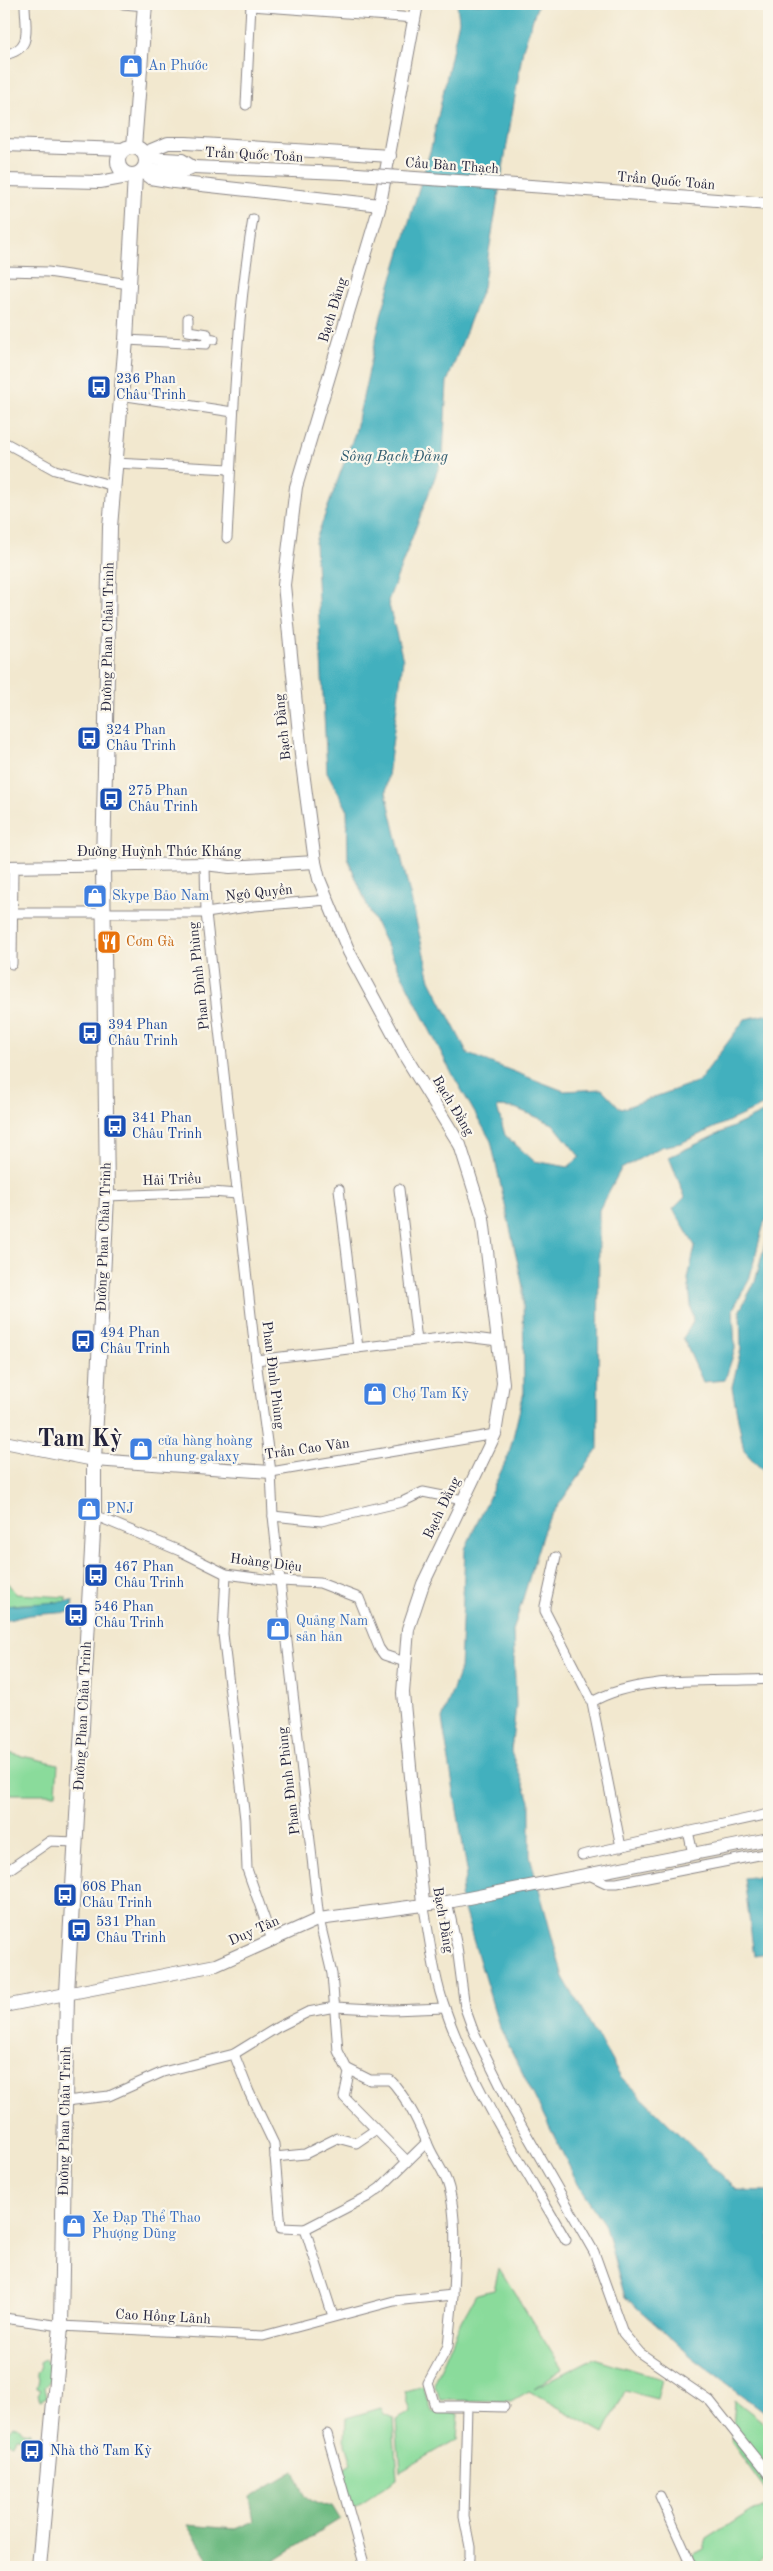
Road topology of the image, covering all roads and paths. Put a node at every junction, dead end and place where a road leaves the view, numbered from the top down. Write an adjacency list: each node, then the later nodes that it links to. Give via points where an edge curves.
1 (25, 4): 8 (street, via 22,48)
2 (123, 4): 4 (street)
3 (417, 4): 7 (street, Bạch Đằng)
4 (145, 5): 12 (main road, Đường Phan Châu Trinh)
5 (251, 5): 6 (street); 9 (street)
6 (322, 7): 7 (street)
7 (415, 18): 11 (street, Bạch Đằng)
8 (4, 55)
9 (246, 105)
10 (4, 145): 12 (street)
11 (390, 156): 12 (street, via 168,143); 17 (street, Bạch Đằng)
12 (138, 163): 13 (street, Trần Quốc Toản, via 182,172 193,167); 14 (street, via 100,182); 17 (street, via 150,178); 20 (main road, Đường Phan Châu Trinh)
13 (343, 174): 15 (street, Cầu Bàn Thạch, bridge)
14 (4, 180)
15 (560, 188): 16 (street, Trần Quốc Toản)
16 (769, 204)
17 (380, 205): 30 (street, Bạch Đằng, via 296,487 284,585)
18 (253, 219): 24 (street, via 244,269)
19 (4, 271): 20 (street, via 48,272)
20 (129, 284): 22 (main road, Đường Phan Châu Trinh)
21 (188, 318): 22 (street, via 188,331 207,334 210,339 206,344)
22 (126, 340): 23 (main road, Đường Phan Châu Trinh)
23 (120, 395): 24 (street); 26 (main road, Đường Phan Châu Trinh)
24 (233, 412): 27 (street)
25 (4, 442): 28 (street, via 55,470)
26 (115, 463): 27 (street); 28 (main road, Đường Phan Châu Trinh)
27 (230, 469): 29 (street)
28 (114, 486): 32 (main road, Đường Phan Châu Trinh, via 110,526)
29 (227, 538)
30 (315, 862): 31 (street, Đường Huỳnh Thúc Kháng, via 230,867); 34 (street, Bạch Đằng)
31 (205, 864): 32 (street, Đường Huỳnh Thúc Kháng); 36 (street, Phan Đình Phùng)
32 (103, 866): 33 (street, Đường Huỳnh Thúc Kháng); 37 (main road, Đường Phan Châu Trinh)
33 (8, 867): 35 (street)
34 (328, 900): 36 (street, Ngô Quyền); 44 (street, Bạch Đằng, via 349,952 460,1145 483,1218)
35 (14, 913): 37 (street, Ngô Quyền); 38 (street)
36 (206, 913): 37 (street, Ngô Quyền); 41 (street, Phan Đình Phùng)
37 (103, 914): 42 (main road, Đường Phan Châu Trinh)
38 (12, 964)
39 (339, 1188): 45 (street)
40 (399, 1189): 43 (street)
41 (237, 1194): 42 (street, Hải Triều); 46 (street, Phan Đình Phùng)
42 (107, 1196): 49 (main road, Đường Phan Châu Trinh)
43 (417, 1341): 44 (street, via 458,1336); 45 (street)
44 (498, 1341): 47 (street, Bạch Đằng, via 503,1383)
45 (358, 1348): 46 (street)
46 (256, 1360): 50 (street, Phan Đình Phùng)
47 (495, 1434): 50 (street, Trần Cao Vân); 51 (street, Bạch Đằng)
48 (4, 1442): 49 (street, Trần Cao Vân)
49 (94, 1460): 50 (street, Trần Cao Vân); 52 (main road, Đường Phan Châu Trinh)
50 (272, 1472): 53 (street, Phan Đình Phùng)
51 (463, 1500): 53 (street, via 423,1492 402,1502 320,1520); 57 (street, Bạch Đằng, via 422,1584 408,1629)
52 (94, 1515): 55 (street, Hoàng Diệu); 63 (main road, Đường Phan Châu Trinh)
53 (273, 1516): 56 (street, Phan Đình Phùng)
54 (556, 1557): 59 (street, via 546,1612)
55 (226, 1574): 56 (street, Hoàng Diệu); 73 (street, via 223,1634 245,1819 247,1869)
56 (280, 1581): 57 (street, Hoàng Diệu, via 320,1583 359,1598 384,1655); 72 (street, Phan Đình Phùng)
57 (405, 1662): 71 (street, Bạch Đằng, via 403,1693)
58 (769, 1679): 59 (street, via 659,1684 614,1691)
59 (592, 1702): 64 (street)
60 (769, 1814): 61 (street)
61 (688, 1831): 64 (street); 66 (street)
62 (769, 1839): 66 (street, Duy Tân)
63 (76, 1842): 68 (street, via 50,1841); 74 (main road, Đường Phan Châu Trinh)
64 (621, 1846): 67 (street)
65 (769, 1853): 69 (street, via 617,1883 606,1883)
66 (692, 1854): 69 (street, Duy Tân)
67 (582, 1855)
68 (4, 1873)
69 (589, 1875): 70 (street, Duy Tân)
70 (450, 1901): 71 (street, Duy Tân); 94 (street, via 465,2008 473,2030 511,2107 594,2252 623,2333 640,2353 710,2401)
71 (423, 1904): 72 (street, Duy Tân); 77 (street, Bạch Đằng)
72 (319, 1919): 73 (street, Duy Tân); 76 (street, Phan Đình Phùng, via 328,1952)
73 (272, 1940): 74 (street, Duy Tân, via 216,1965)
74 (67, 1993): 75 (street, Duy Tân); 80 (main road, Đường Phan Châu Trinh)
75 (4, 2006)
76 (335, 2007): 77 (street); 78 (street, via 301,2015); 79 (street, Phan Đình Phùng, via 338,2051)
77 (445, 2008): 86 (street, Bạch Đằng, via 482,2093)
78 (234, 2054): 80 (street, via 162,2072 109,2096); 83 (street, via 274,2144)
79 (348, 2069): 81 (street, via 346,2101); 82 (street, via 374,2081 390,2080 417,2116)
80 (66, 2101): 90 (main road, Đường Phan Châu Trinh)
81 (375, 2130): 83 (street, via 356,2143 337,2138 305,2154); 84 (street)
82 (427, 2142): 84 (street); 87 (street, via 449,2188 454,2225)
83 (275, 2157): 85 (street, via 281,2228)
84 (406, 2160): 85 (street, via 367,2198)
85 (305, 2229): 88 (street)
86 (566, 2240)
87 (453, 2295): 88 (street, Cao Hồng Lãnh, via 394,2301); 91 (street, via 448,2346 428,2383 435,2406)
88 (333, 2316): 90 (street, Cao Hồng Lãnh, via 263,2336)
89 (4, 2318): 90 (street, Cao Hồng Lãnh)
90 (61, 2326): 96 (main road, Đường Phan Châu Trinh)
91 (467, 2406): 92 (street); 98 (street, via 463,2508 470,2558)
92 (504, 2407)
93 (328, 2434): 97 (street)
94 (769, 2475)
95 (660, 2496): 99 (street)
96 (39, 2567)
97 (365, 2567)
98 (465, 2567)
99 (692, 2567)

